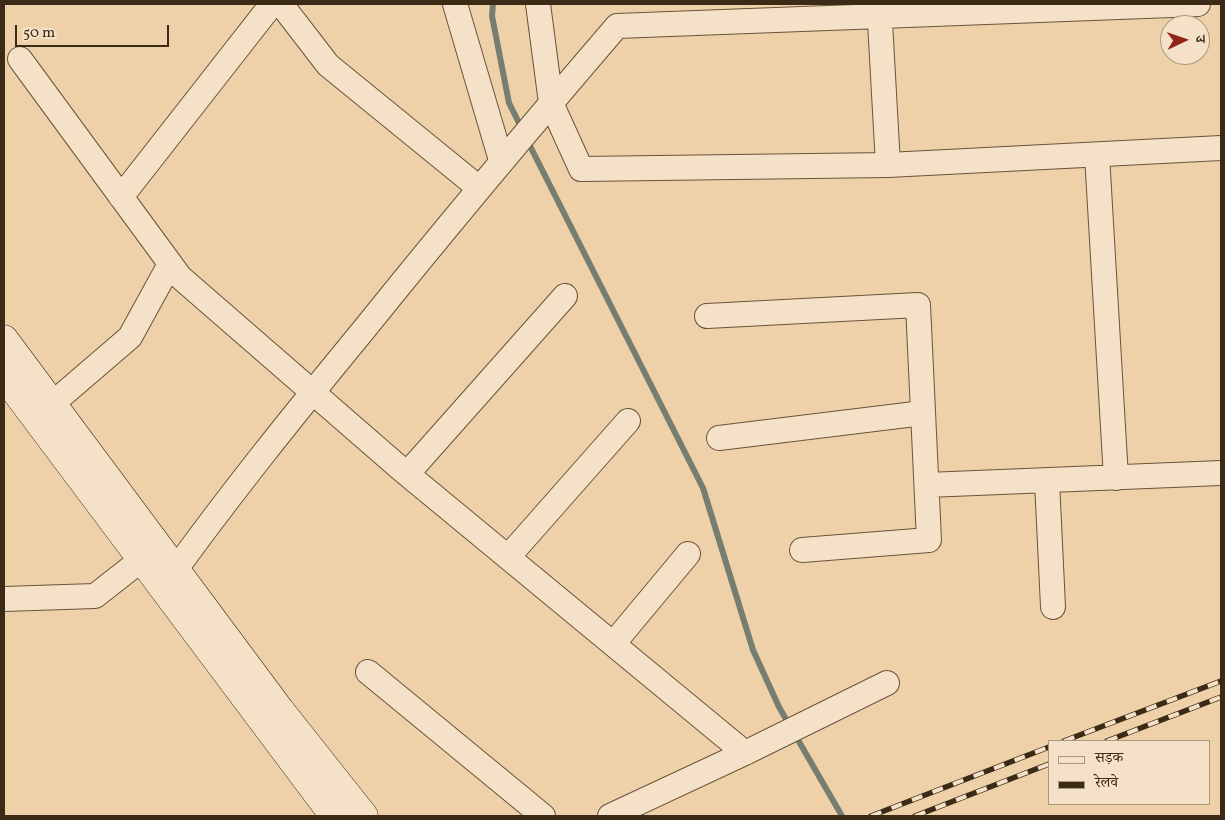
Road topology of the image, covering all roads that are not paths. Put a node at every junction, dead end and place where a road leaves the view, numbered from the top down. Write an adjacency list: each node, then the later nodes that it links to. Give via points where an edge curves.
1 (272, 4): 7 (street)
2 (281, 4): 14 (street, via 328,65)
3 (455, 4): 11 (street)
4 (538, 4): 9 (street)
5 (1198, 4): 6 (street)
6 (880, 10): 9 (street, via 617,26); 13 (street)
7 (255, 13): 15 (street)
8 (20, 59): 15 (street)
9 (545, 111): 11 (street); 13 (street, via 581,169)
10 (1221, 148): 12 (street)
11 (507, 154): 14 (street)
12 (1097, 155): 13 (street); 28 (street)
13 (888, 165)
14 (479, 188): 21 (street)
15 (121, 197): 16 (street)
16 (170, 264): 21 (street, via 180,277); 22 (street, via 130,337)
17 (565, 296): 27 (street)
18 (707, 316): 23 (street, via 918,305)
19 (4, 339): 22 (street)
20 (4, 376): 34 (street)
21 (313, 392): 27 (street); 35 (street, via 204,529)
22 (52, 404): 35 (street)
23 (924, 414): 25 (street); 30 (street)
24 (628, 421): 33 (street)
25 (719, 438)
26 (1221, 473): 28 (street)
27 (407, 474): 33 (street)
28 (1116, 478): 29 (street)
29 (1046, 481): 30 (street); 37 (street)
30 (926, 485): 31 (street, via 929,540)
31 (802, 550)
32 (688, 554): 38 (street)
33 (508, 557): 38 (street)
34 (141, 560): 35 (street); 36 (street, via 95,596)
35 (169, 579): 42 (street); 43 (street)
36 (4, 599)
37 (1053, 607)
38 (613, 644): 41 (street)
39 (368, 672): 44 (street)
40 (888, 683): 41 (street)
41 (745, 753): 45 (street)
42 (334, 816)
43 (364, 816)
44 (544, 816)
45 (610, 816)

